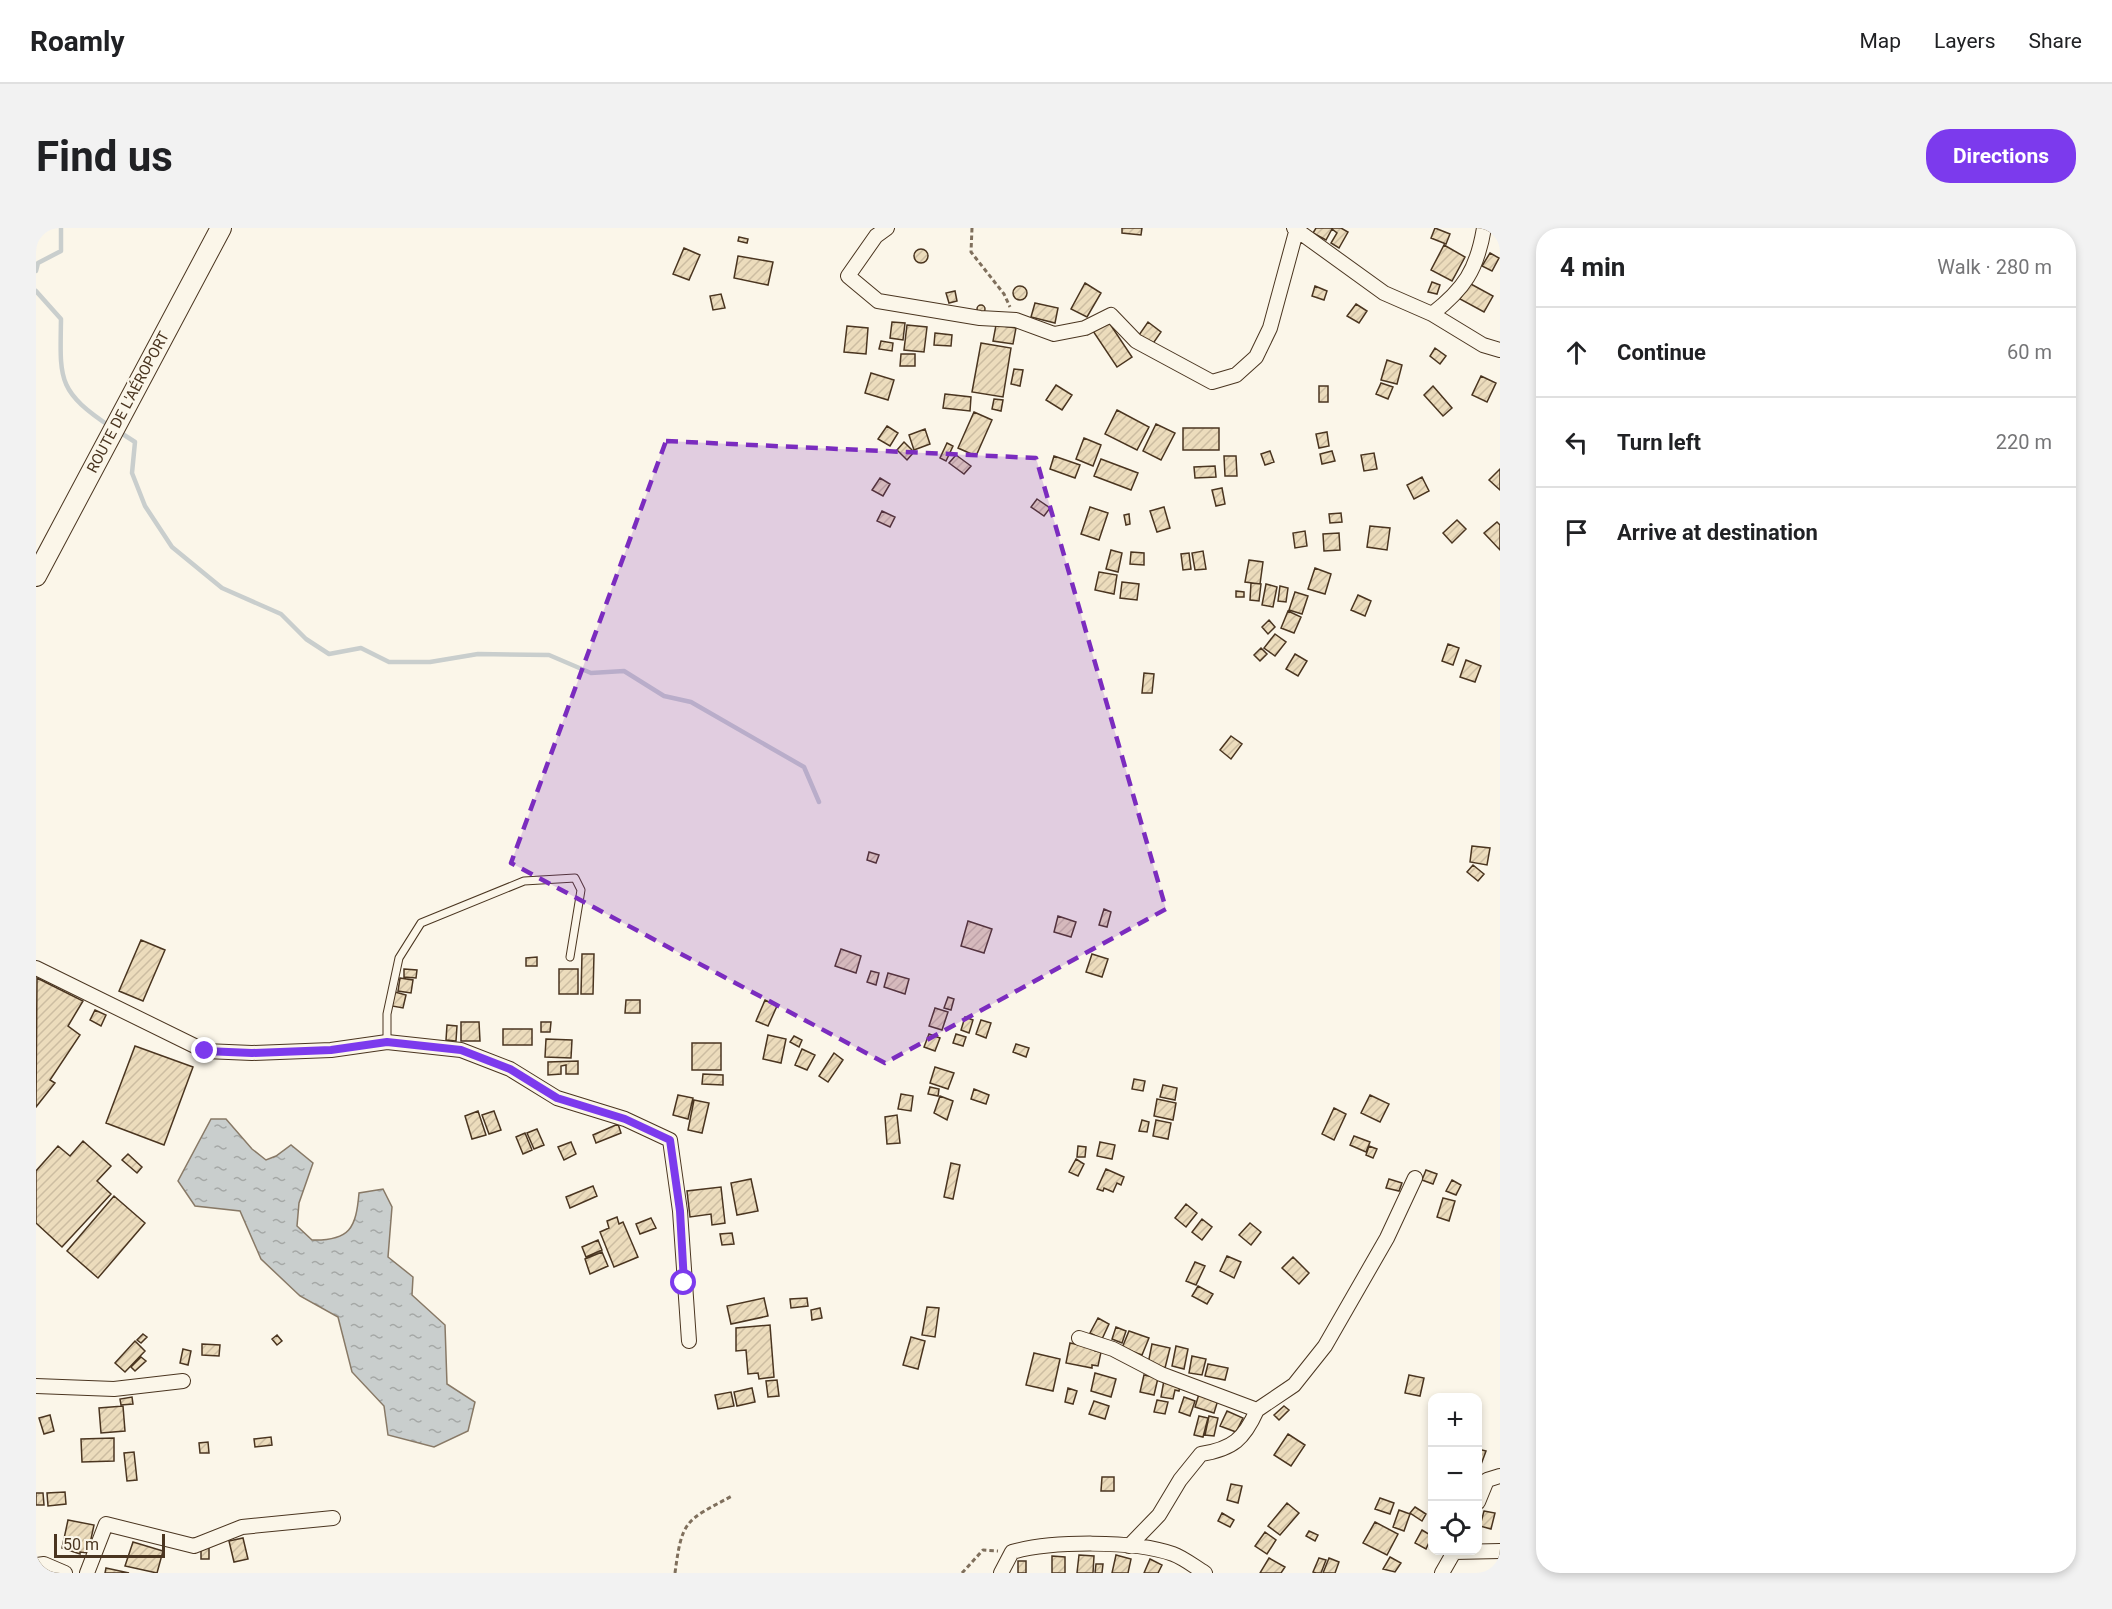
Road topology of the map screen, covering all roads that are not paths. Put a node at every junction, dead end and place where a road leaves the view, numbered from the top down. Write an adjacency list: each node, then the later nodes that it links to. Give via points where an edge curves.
1 (221, 228): 7 (main road, ROUTE DE L'AÉROPORT)
2 (887, 228): 4 (street, via 876,236 848,276 878,301 1016,320 1054,334 1085,328 1111,315 1136,341 1212,382 1236,375 1256,357 1270,328)
3 (1484, 228): 5 (street, via 1475,268 1455,296)
4 (1295, 230): 5 (street, via 1384,293)
5 (1432, 314): 6 (street, via 1483,345)
6 (1500, 350)
7 (36, 576)
8 (570, 957): 10 (lane, via 581,890 575,878 524,881 421,923 399,958 387,1014)
9 (36, 968): 10 (street, via 205,1051 331,1050)
10 (387, 1042): 13 (street, via 461,1050 510,1069 557,1098 625,1119 670,1140 680,1211)
11 (1415, 1178): 16 (street, via 1387,1238 1324,1346 1294,1385)
12 (1080, 1338): 16 (street)
13 (689, 1341)
14 (183, 1381): 15 (street, via 114,1389)
15 (36, 1386)
16 (1257, 1410): 20 (street, via 1247,1433 1222,1451 1201,1454 1159,1515)
17 (1500, 1476): 18 (street, via 1487,1480)
18 (1478, 1501)
19 (333, 1518): 26 (street, via 242,1527 194,1546 106,1524)
20 (1129, 1546): 27 (street, via 1035,1545 1012,1552); 28 (street, via 1173,1554)
21 (1482, 1551): 22 (street)
22 (1500, 1551)
23 (1453, 1555): 29 (street)
24 (36, 1565): 25 (street, via 44,1564)
25 (65, 1573)
26 (87, 1573)
27 (1000, 1573)
28 (1205, 1573)
29 (1442, 1573)

